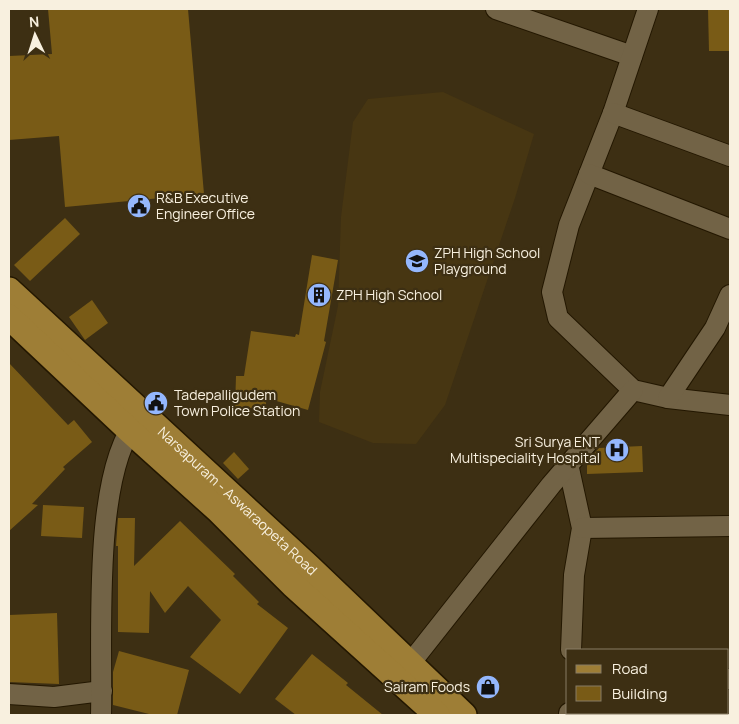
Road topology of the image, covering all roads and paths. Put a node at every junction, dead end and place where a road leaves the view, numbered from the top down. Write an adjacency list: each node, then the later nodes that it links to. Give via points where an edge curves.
1 (496, 9): 3 (street)
2 (648, 9): 3 (street)
3 (632, 56): 4 (street)
4 (613, 113): 5 (street); 6 (street)
5 (730, 156)
6 (589, 174): 7 (street); 11 (street, via 569,225 552,292 558,318)
7 (730, 229)
8 (9, 290): 14 (main road, Narsapuram - Aswaraopeta Road)
9 (730, 294): 12 (street, via 715,328)
10 (9, 318): 14 (main road, Narsapuram - Aswaraopeta Road)
11 (634, 390): 12 (street); 15 (street)
12 (668, 398): 13 (street)
13 (730, 405)
14 (136, 423): 19 (main road, Narsapuram - Aswaraopeta Road, via 309,567); 20 (street, via 115,466 106,516)
15 (568, 464): 17 (street); 19 (street)
16 (730, 526): 17 (street)
17 (582, 528): 18 (street, via 574,575)
18 (571, 649)
19 (403, 672): 23 (main road, Narsapuram - Aswaraopeta Road); 24 (main road, Narsapuram - Aswaraopeta Road)
20 (102, 691): 21 (street, via 54,697); 22 (street)
21 (9, 694)
22 (101, 715)
23 (437, 715)
24 (464, 715)

